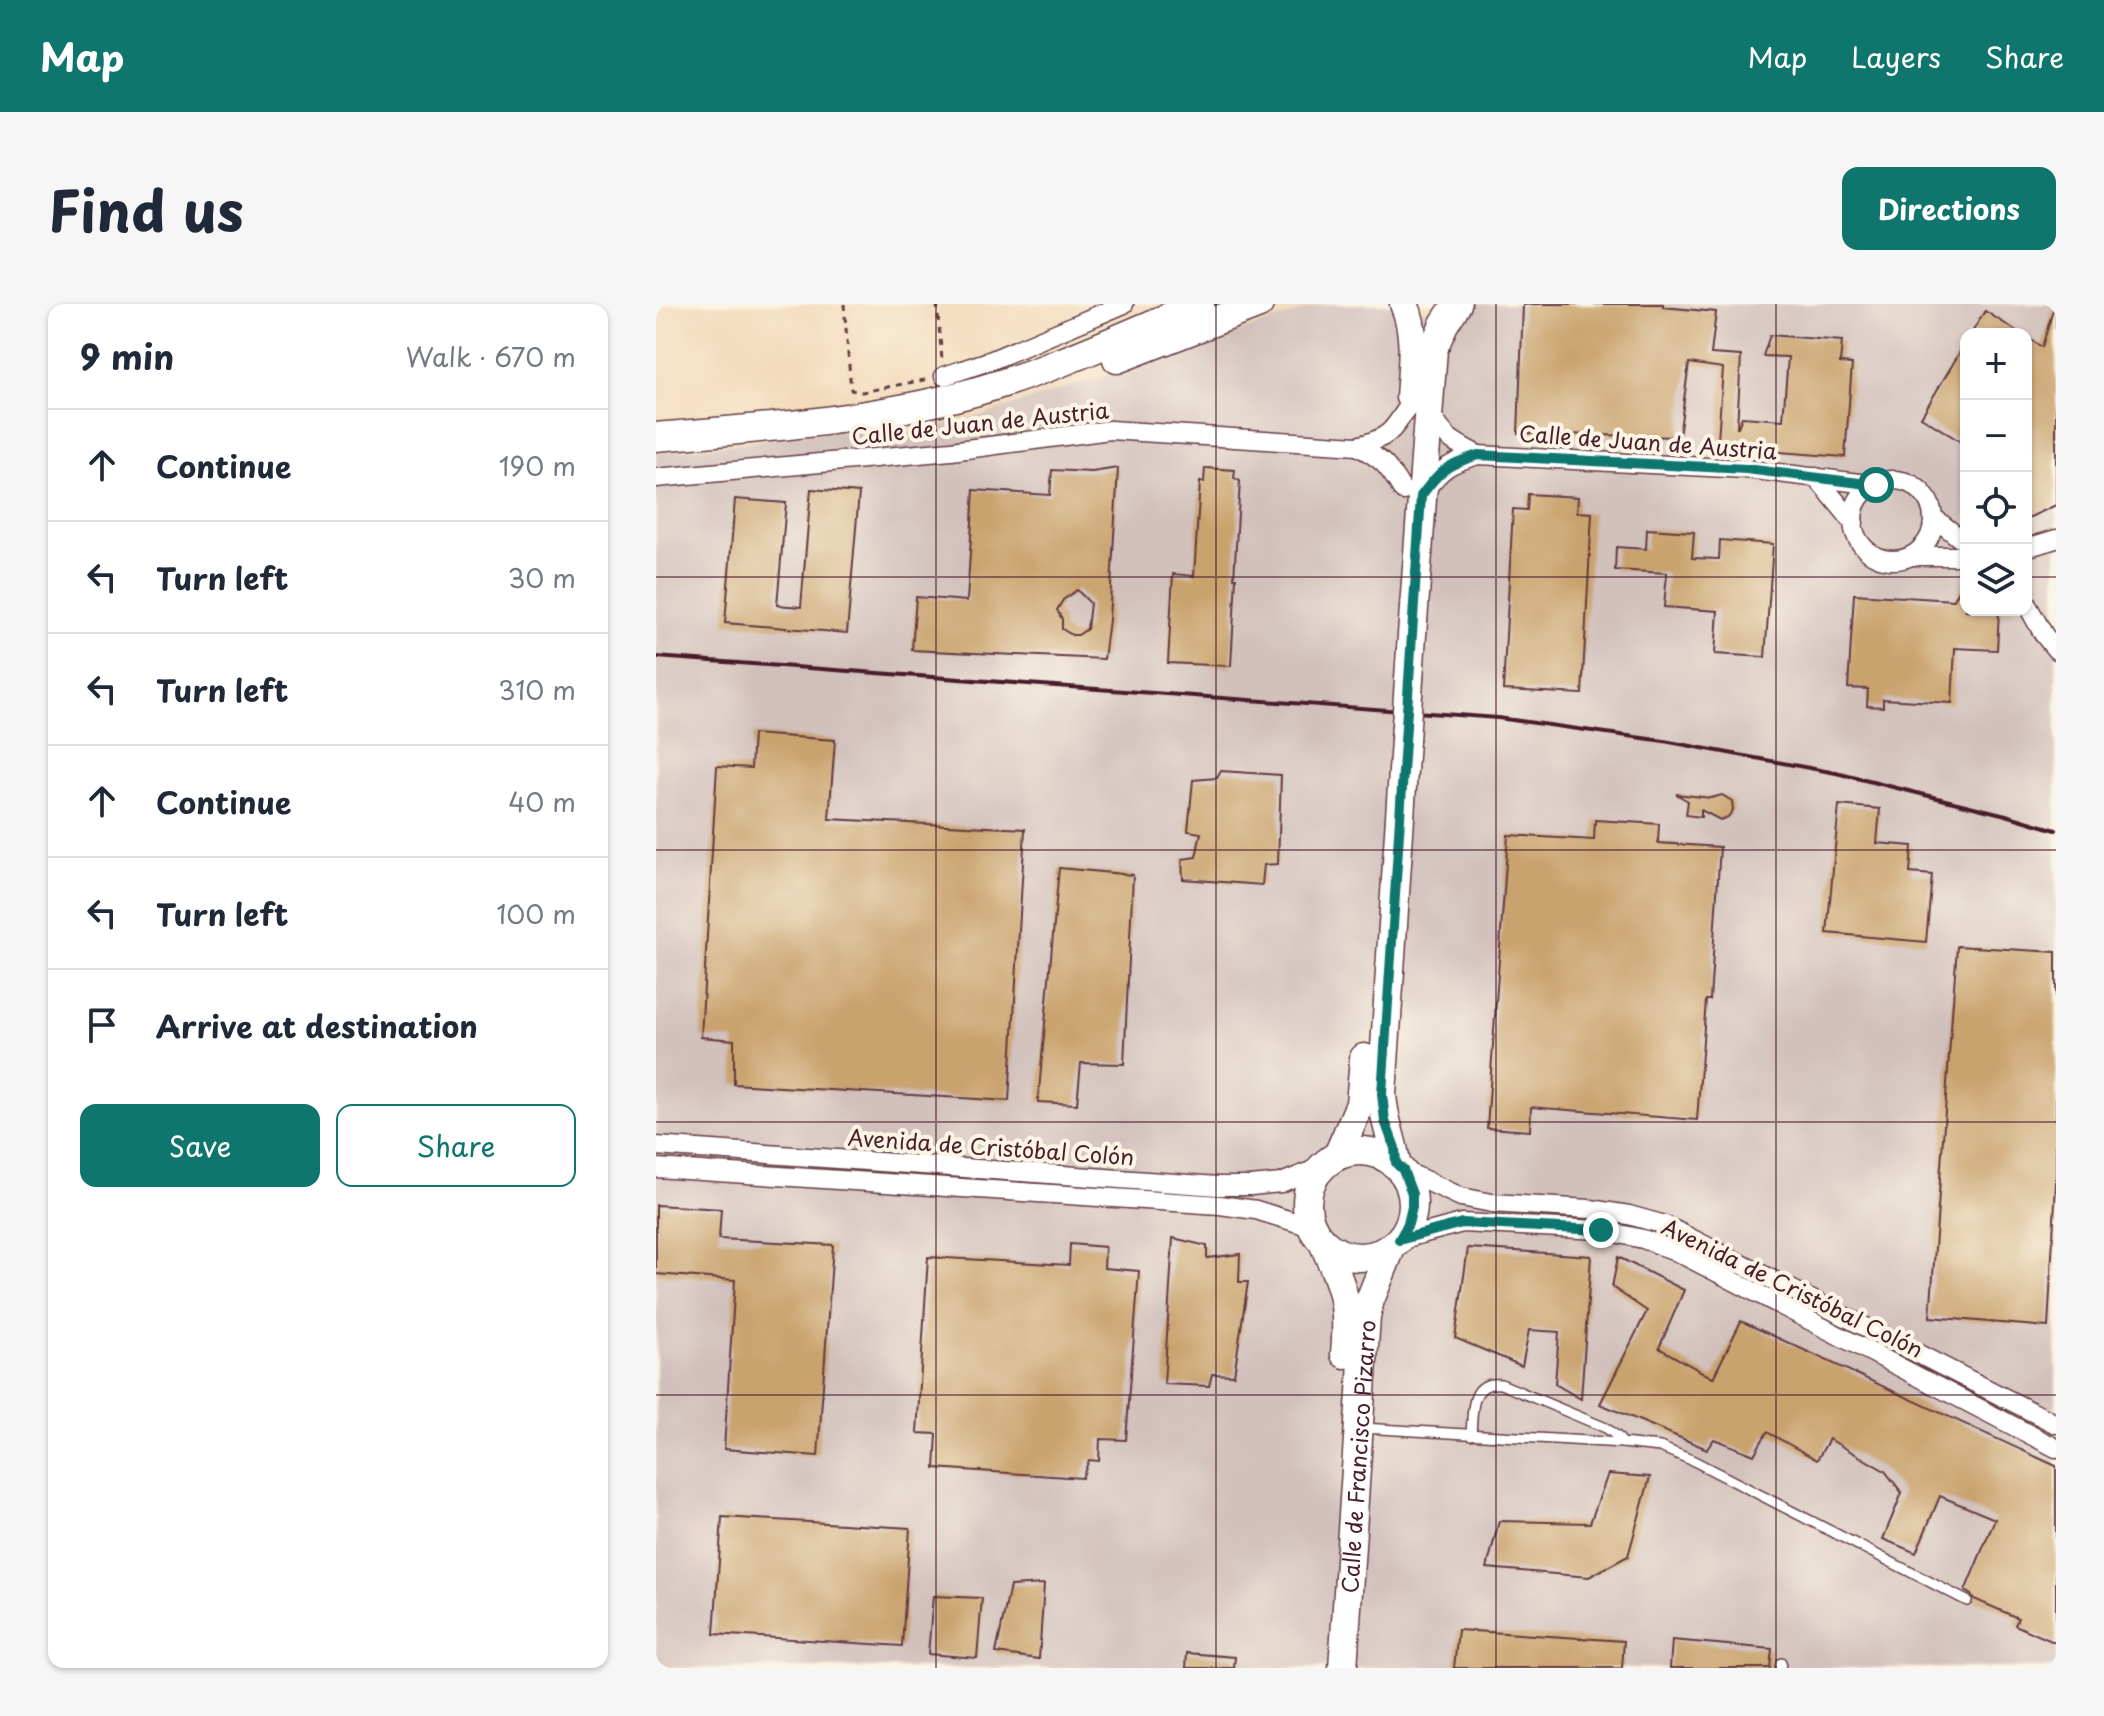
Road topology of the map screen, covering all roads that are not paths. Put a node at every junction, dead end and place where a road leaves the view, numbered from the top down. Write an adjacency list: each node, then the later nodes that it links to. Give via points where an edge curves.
1 (1124, 304): 7 (street)
2 (1157, 304): 9 (main road)
3 (1200, 304): 9 (main road, via 1039,371)
4 (1259, 304): 10 (main road, via 1062,381 952,413 791,438)
5 (1404, 304): 8 (main road)
6 (1457, 304): 8 (main road, via 1433,349)
7 (944, 376)
8 (1418, 406): 12 (street, via 1378,441); 13 (street, via 1445,436); 17 (main road)
9 (887, 412): 10 (main road)
10 (731, 431): 11 (main road)
11 (656, 437)
12 (1357, 446): 15 (street, Calle de Juan de Austria, via 1110,430 951,451); 17 (street, via 1377,456)
13 (1478, 455): 14 (street, Calle de Juan de Austria); 17 (street, via 1456,462)
14 (1816, 477): 16 (street, Calle de Juan de Austria); 19 (street)
15 (656, 478)
16 (1876, 485): 18 (street, via 1906,482 1920,490); 19 (street, via 1863,494)
17 (1412, 493): 27 (main road)
18 (1933, 517): 20 (street); 23 (street, via 1924,547)
19 (1854, 523): 23 (street, via 1867,551 1881,559)
20 (1960, 538)
21 (2056, 539): 22 (street)
22 (2032, 546)
23 (1911, 556): 24 (street)
24 (1960, 556)
25 (2032, 614): 26 (street)
26 (2056, 650)
27 (1396, 739): 29 (main road, via 1362,1093 1357,1115); 30 (main road, via 1382,1094)
28 (656, 1146): 29 (street, Avenida de Cristóbal Colón, via 1218,1186 1281,1183)
29 (1329, 1161): 30 (main road, via 1351,1151 1366,1152); 32 (main road, via 1309,1193 1308,1209)
30 (1400, 1167): 33 (main road, via 1412,1207); 34 (street, Avenida de Cristóbal Colón, via 1461,1197 1590,1209 1665,1225)
31 (656, 1168): 32 (street, Avenida de Cristóbal Colón, via 1220,1205 1256,1210)
32 (1318, 1237): 33 (main road, via 1338,1255 1354,1258 1368,1258); 40 (main road, Calle de Francisco Pizarro, via 1344,1291 1347,1331)
33 (1395, 1244): 35 (main road, Calle de Francisco Pizarro, via 1366,1316); 38 (street, Avenida de Cristóbal Colón, via 1462,1223 1601,1230 1643,1239)
34 (2056, 1424)
35 (1359, 1428): 36 (lane); 41 (main road, Calle de Francisco Pizarro)
36 (1471, 1435): 37 (lane); 37 (lane, via 1474,1401 1491,1383 1606,1428)
37 (1622, 1443): 39 (lane, via 1660,1447 1694,1461)
38 (2056, 1448)
39 (1967, 1601)
40 (1324, 1668)
41 (1343, 1668)

